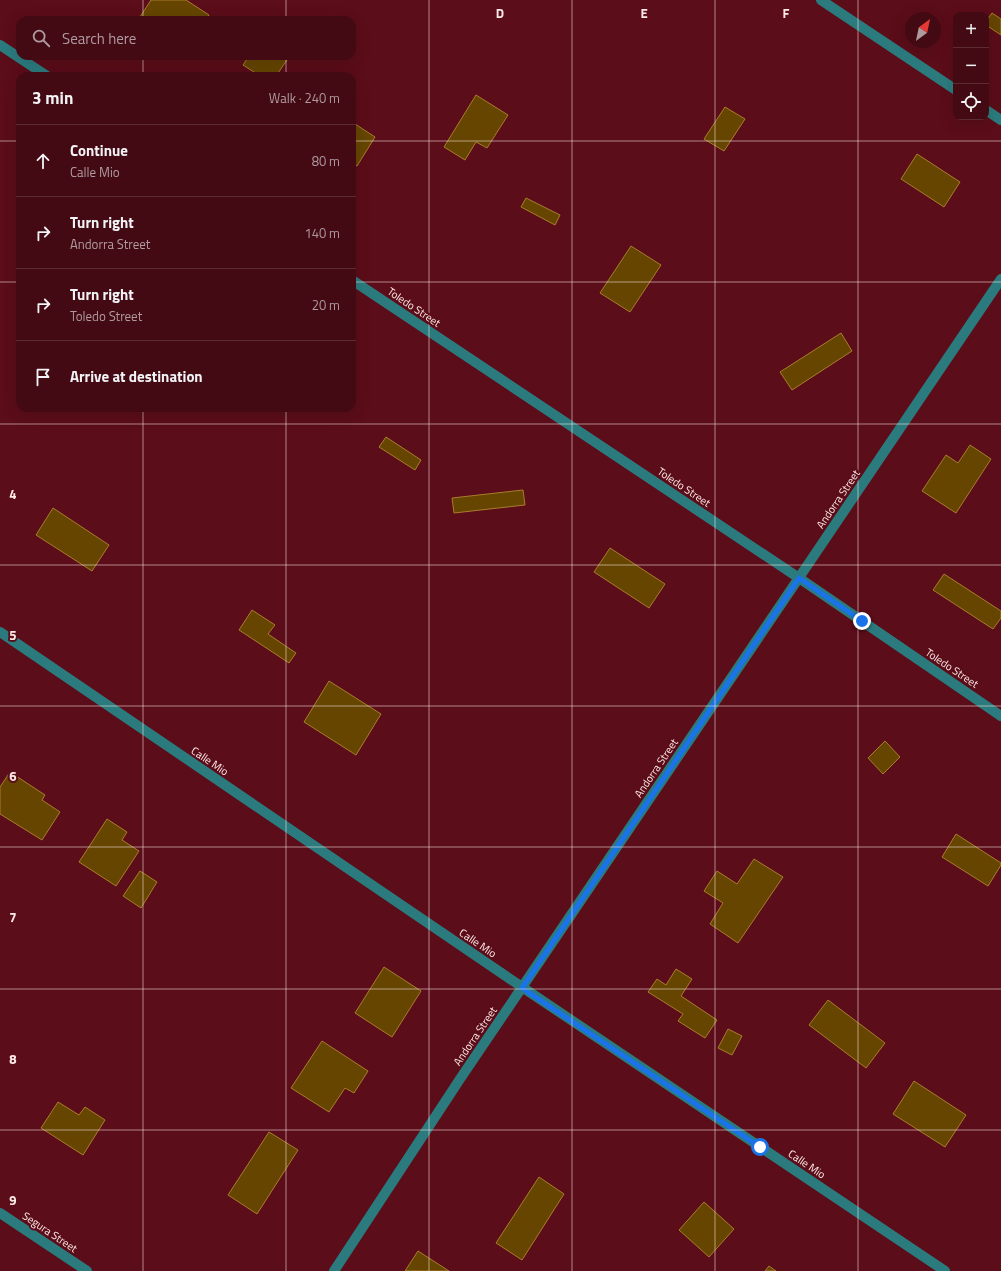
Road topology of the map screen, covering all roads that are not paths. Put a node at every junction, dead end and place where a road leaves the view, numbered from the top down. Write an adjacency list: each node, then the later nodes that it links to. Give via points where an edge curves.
1 (822, 0): 6 (street)
2 (0, 45): 3 (street)
3 (16, 56)
4 (23, 60): 5 (street)
5 (41, 72)
6 (953, 88)
7 (989, 112): 8 (street)
8 (1001, 120)
9 (1001, 279): 11 (street, Andorra Street)
10 (356, 283): 11 (street, Toledo Street)
11 (799, 578): 13 (street, Toledo Street); 14 (street, Andorra Street)
12 (0, 632): 14 (street, Calle Mio)
13 (1001, 716)
14 (522, 988): 17 (street, Andorra Street); 18 (street, Calle Mio)
15 (0, 1213): 16 (street, Segura Street)
16 (87, 1271)
17 (334, 1271)
18 (945, 1271)

